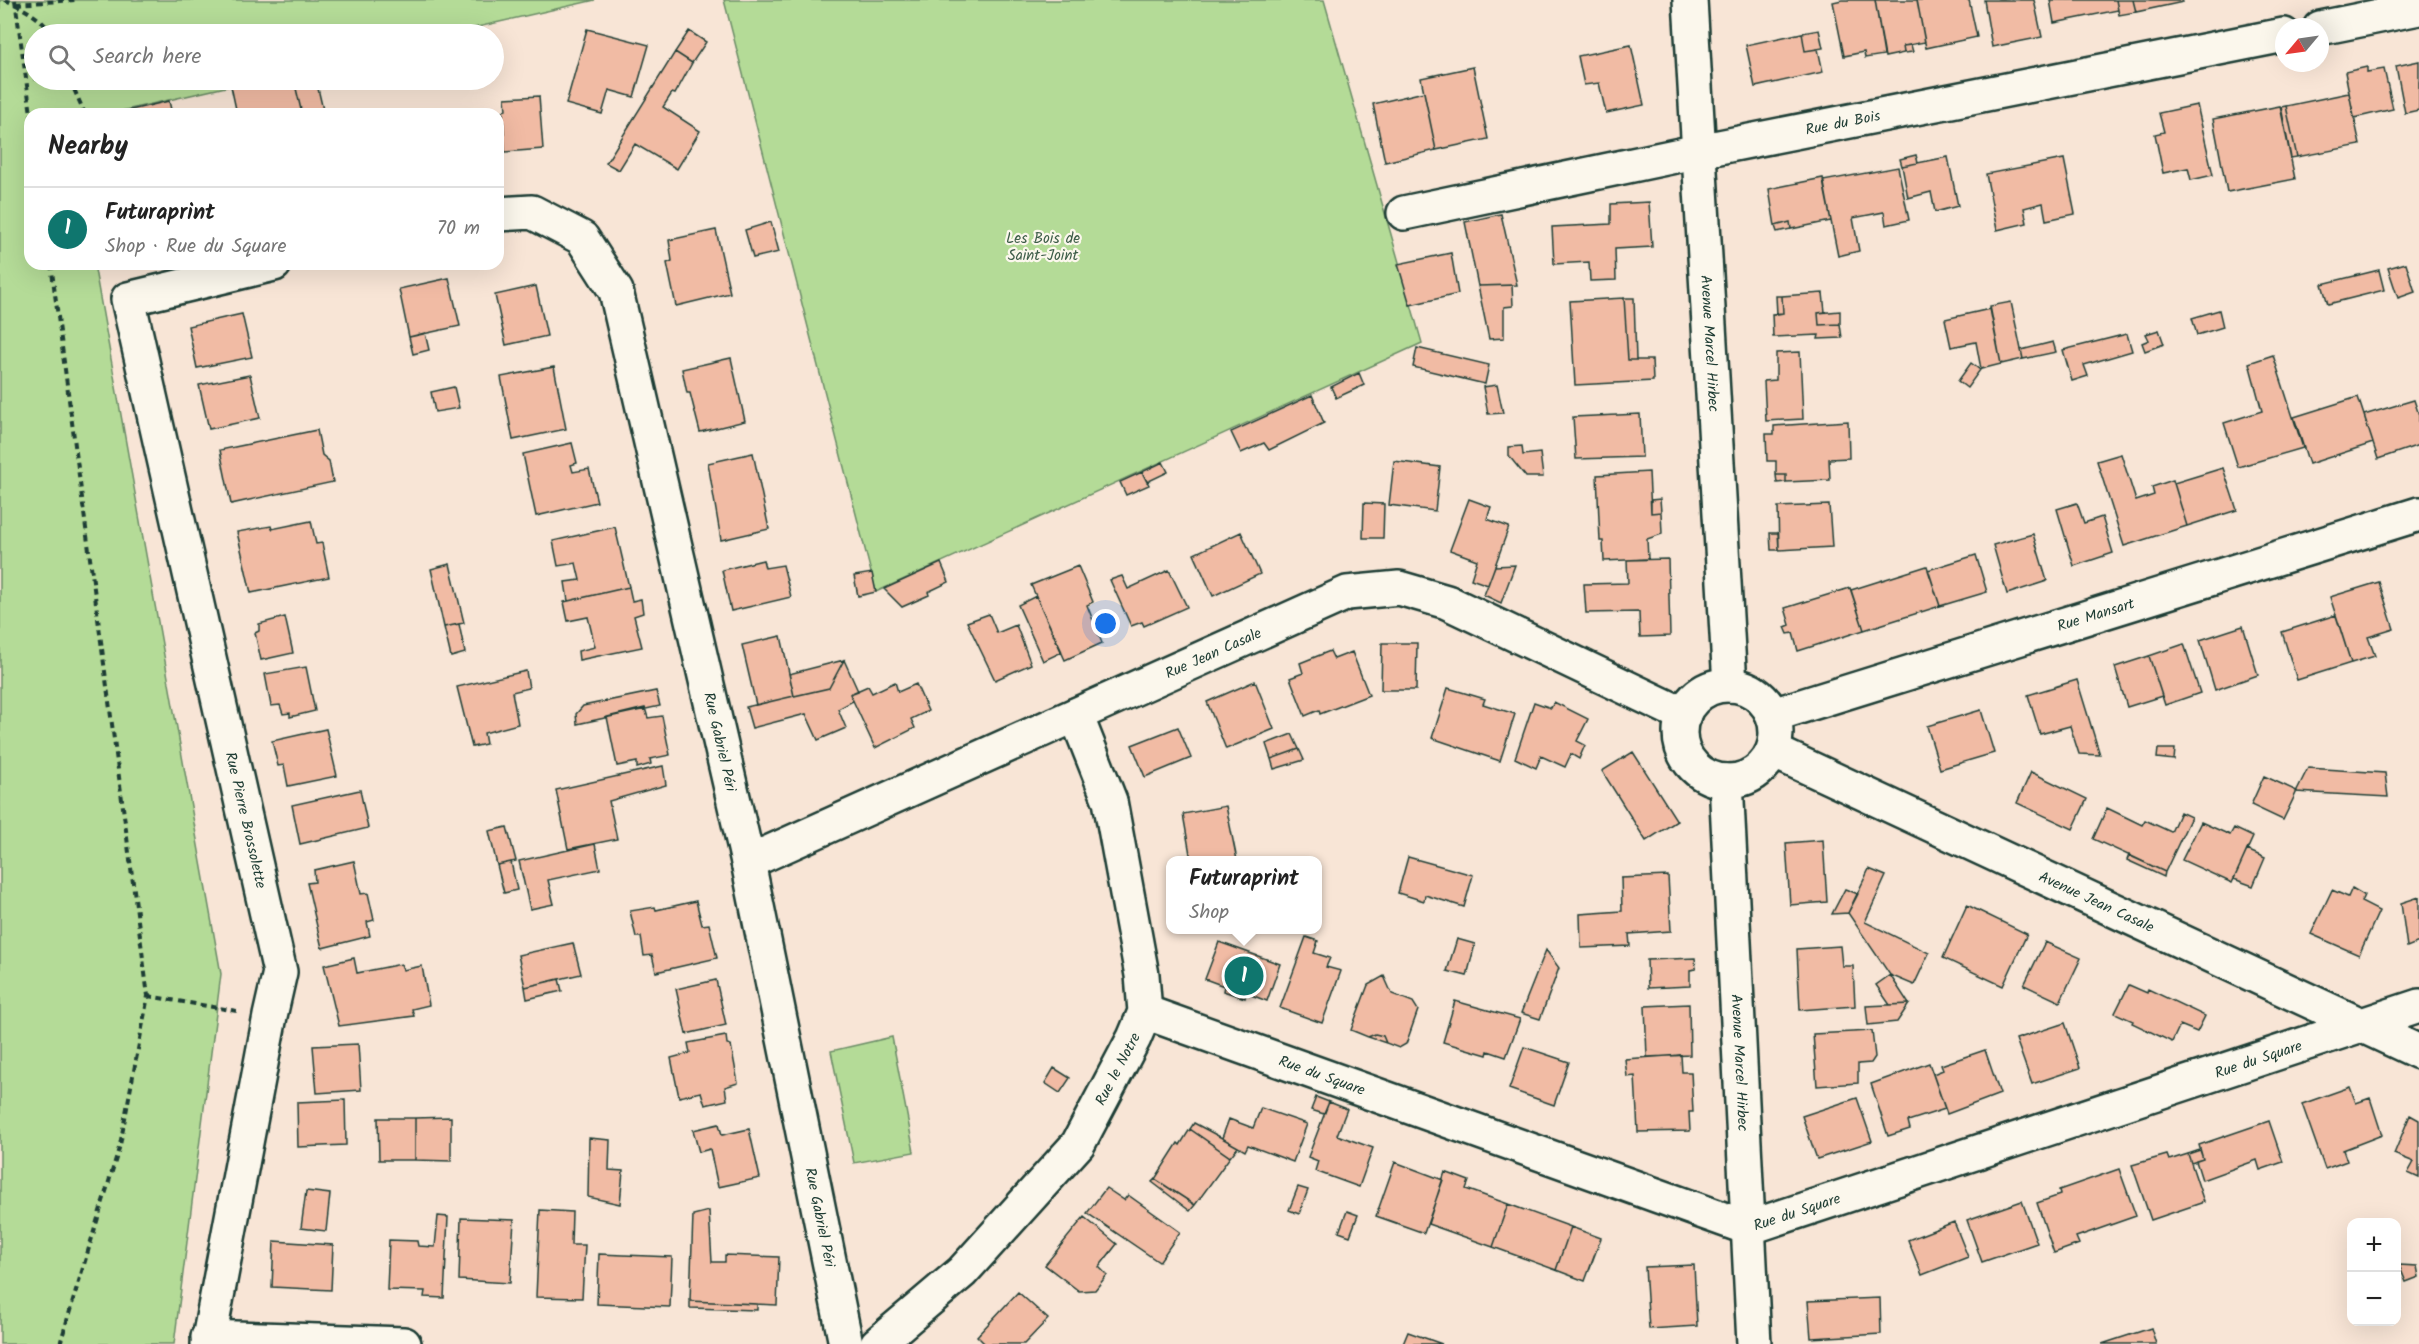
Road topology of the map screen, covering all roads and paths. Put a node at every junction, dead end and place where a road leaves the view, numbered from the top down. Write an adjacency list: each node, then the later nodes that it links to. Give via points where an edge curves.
1 (5, 0): 4 (path)
2 (75, 0): 4 (path)
3 (1690, 0): 14 (street, Avenue Marcel Hirbec)
4 (16, 2): 6 (path); 9 (path)
5 (2419, 8): 7 (street)
6 (43, 24)
7 (2329, 26)
8 (2275, 37): 14 (street, Rue du Bois)
9 (24, 62)
10 (28, 90): 12 (path)
11 (74, 90): 13 (path)
12 (30, 108)
13 (82, 108)
14 (1699, 151): 15 (street, Rue du Bois); 20 (street, Avenue Marcel Hirbec)
15 (1404, 213)
16 (504, 214): 26 (street, Rue Gabriel Péri, via 532,212 582,238 616,291)
17 (52, 270): 27 (path)
18 (249, 270): 30 (street, Rue Pierre Brossolette, via 128,299 280,972)
19 (2419, 514): 23 (street, Rue Mansart)
20 (1730, 685): 22 (street, via 1702,692); 23 (street, via 1756,693)
21 (1076, 715): 22 (street, Rue Jean Casale, via 1347,593 1400,588 1447,602); 26 (street, Rue Jean Casale); 29 (street, Rue le Notre, via 1110,801 1142,975)
22 (1684, 715): 25 (street, via 1680,729 1688,759 1698,770)
23 (1773, 715): 24 (street)
24 (1773, 752): 25 (street, via 1754,774); 31 (street, Avenue Jean Casale)
25 (1726, 781): 33 (street, Avenue Marcel Hirbec)
26 (748, 862): 37 (street, Rue Gabriel Péri)
27 (148, 996): 30 (path); 35 (path, via 120,1145)
28 (2419, 1005): 31 (street, Rue du Square)
29 (1144, 1012): 33 (street, Rue du Square); 38 (street, Rue le Notre, via 1078,1144 962,1272)
30 (270, 1016): 34 (street, Rue Pierre Brossolette)
31 (2360, 1026): 32 (street, Avenue Jean Casale); 33 (street, Rue du Square)
32 (2419, 1052)
33 (1748, 1228): 39 (street, Avenue Marcel Hirbec)
34 (208, 1340): 36 (street)
35 (60, 1344)
36 (404, 1344)
37 (846, 1344)
38 (878, 1344)
39 (1754, 1344)

